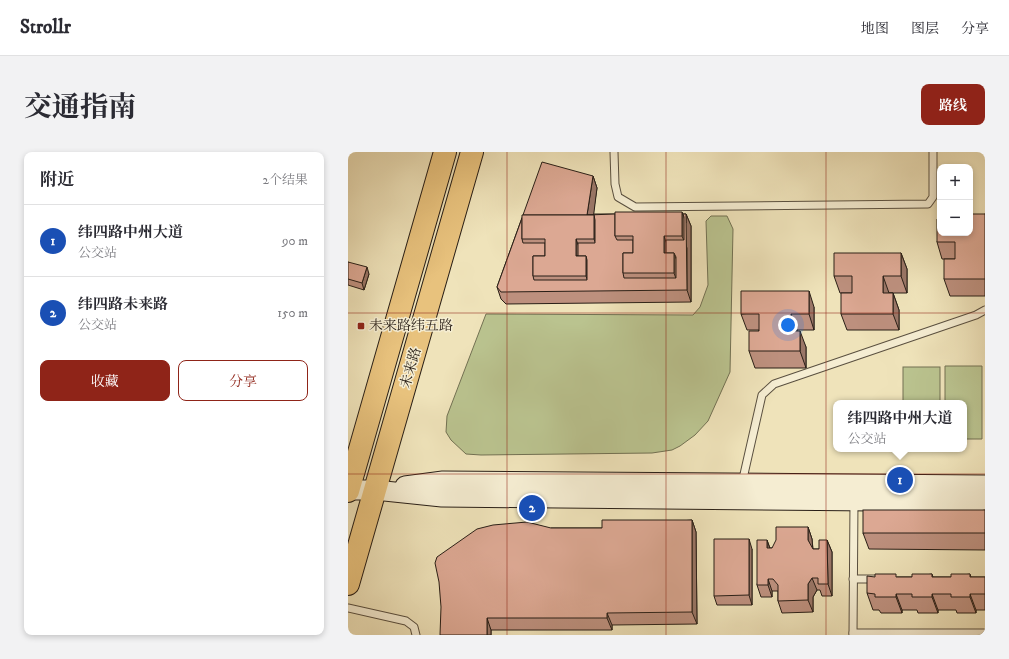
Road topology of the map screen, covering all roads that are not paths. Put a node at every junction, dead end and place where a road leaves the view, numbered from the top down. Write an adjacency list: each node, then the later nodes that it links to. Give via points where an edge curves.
1 (445, 152): 9 (main road, 未来路)
2 (472, 152): 8 (main road, 未来路)
3 (614, 152): 4 (lane, via 618,198 635,207 643,207 928,204 933,198)
4 (934, 152)
5 (985, 310): 6 (lane, via 774,384 762,395)
6 (742, 483): 7 (street); 8 (street, via 443,481)
7 (985, 485)
8 (376, 490): 9 (street); 10 (street, via 442,497); 14 (main road, 未来路)
9 (348, 491)
10 (854, 500): 11 (street); 12 (lane)
11 (985, 502)
12 (853, 579): 13 (lane); 17 (lane)
13 (884, 579)
14 (348, 584)
15 (348, 608): 18 (lane, via 406,621 414,627)
16 (985, 633): 17 (lane)
17 (853, 634)
18 (416, 635)

